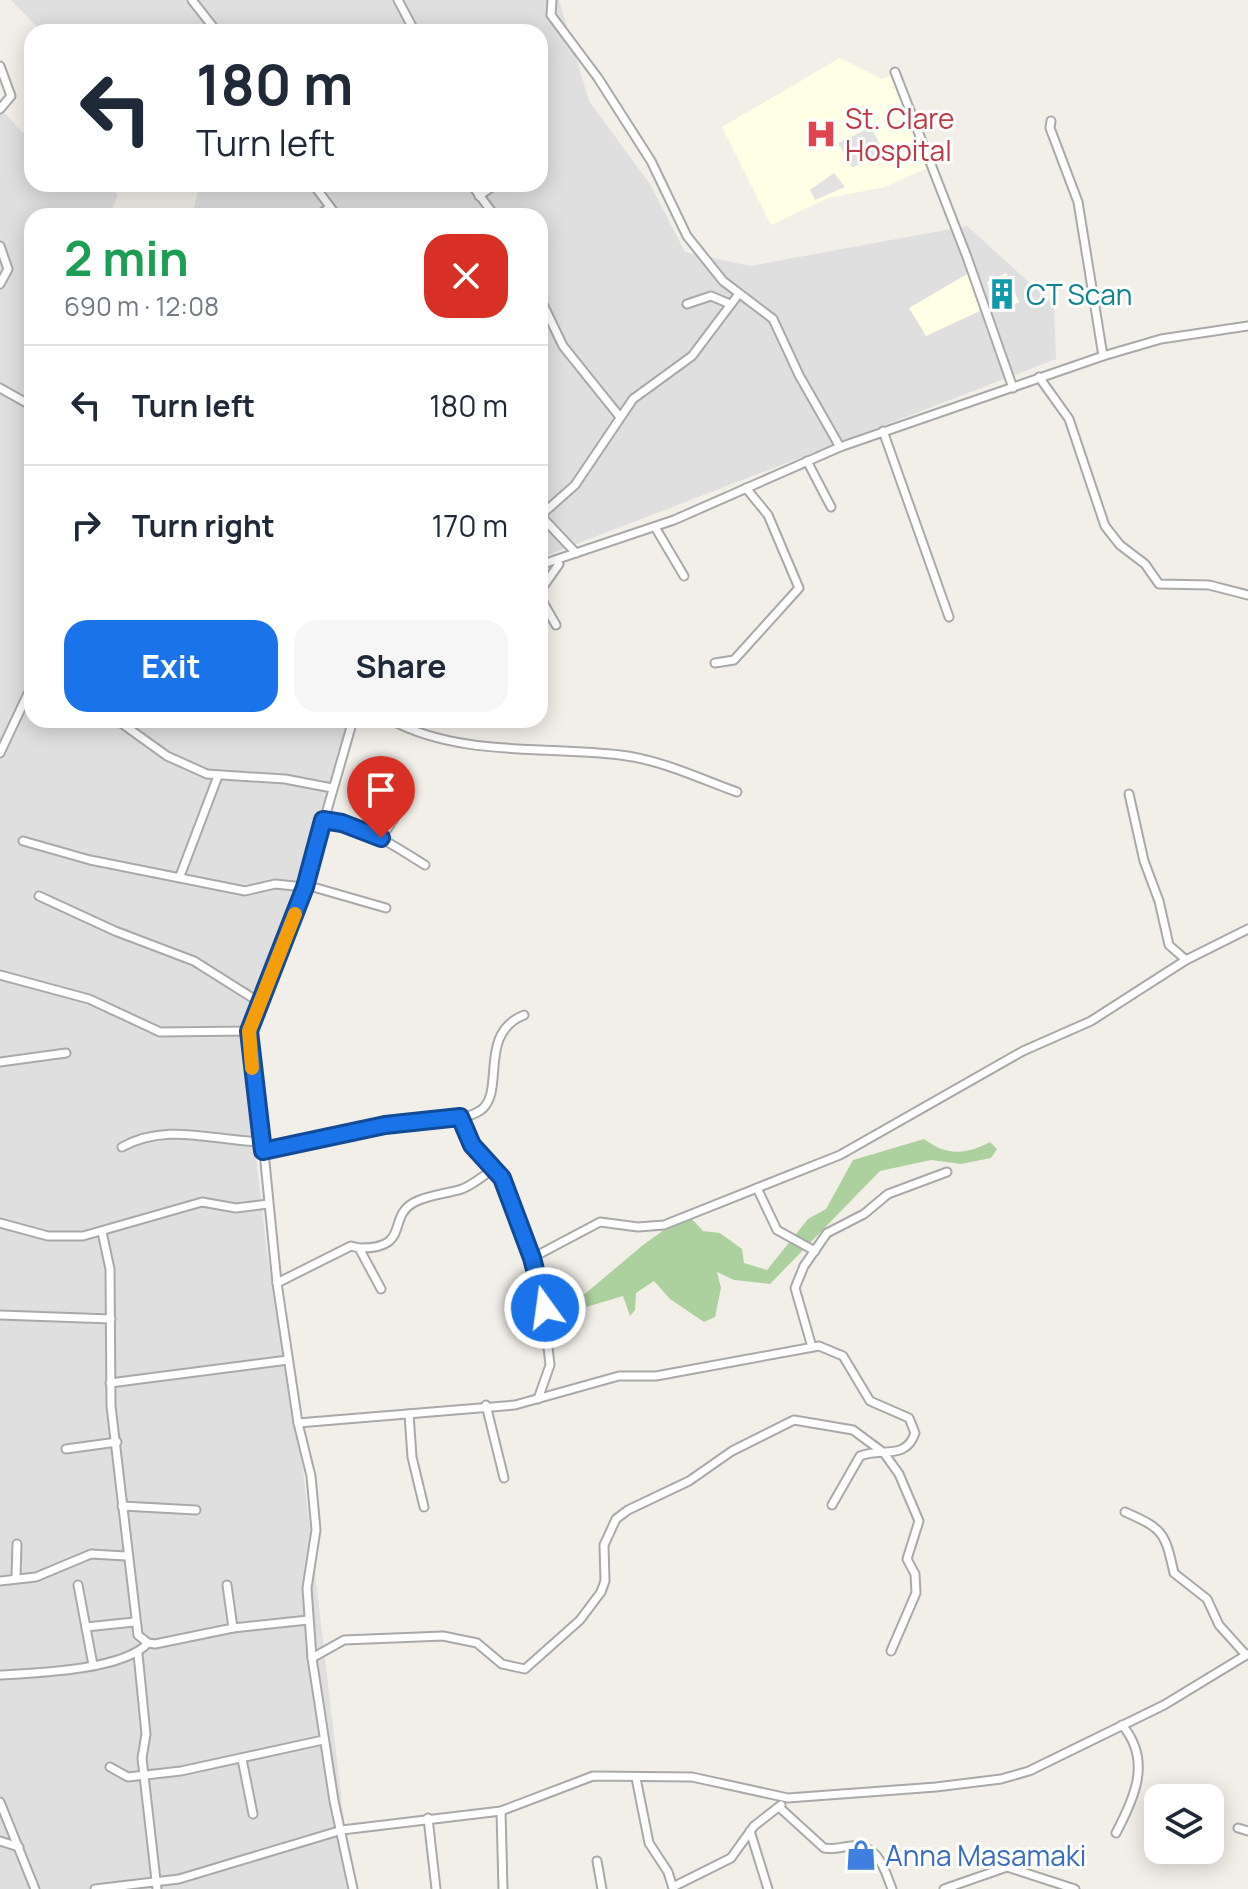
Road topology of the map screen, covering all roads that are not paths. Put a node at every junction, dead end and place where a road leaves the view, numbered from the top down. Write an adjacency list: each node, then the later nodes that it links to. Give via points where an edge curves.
1 (192, 0): 4 (street)
2 (398, 0): 5 (street)
3 (552, 0): 18 (street, via 551,15 651,161 687,236)
4 (211, 24)
5 (411, 24)
6 (0, 66): 8 (street, via 11,96)
7 (895, 72): 26 (street)
8 (0, 109)
9 (1051, 121): 23 (street, via 1078,202)
10 (319, 192): 14 (street)
11 (476, 192): 13 (street)
12 (485, 192): 13 (street)
13 (479, 196): 15 (street)
14 (330, 207)
15 (489, 208)
16 (0, 246): 17 (street, via 8,269)
17 (0, 284)
18 (738, 295): 20 (street); 30 (street, via 773,319)
19 (687, 304): 20 (street, via 711,296)
20 (730, 304): 28 (street, via 692,356 633,399)
21 (548, 315): 28 (street, via 563,346)
22 (1248, 326): 23 (street, via 1161,339)
23 (1103, 356): 24 (street)
24 (1039, 377): 26 (street); 42 (street, via 1069,419 1111,536 1145,564 1159,584 1209,585)
25 (0, 388): 27 (street)
26 (1013, 388): 29 (street)
27 (24, 402)
28 (620, 417): 34 (street, via 575,485)
29 (883, 431): 30 (street); 44 (street)
30 (840, 447): 31 (street)
31 (807, 461): 32 (street); 33 (street)
32 (746, 488): 36 (street); 46 (street, via 768,515 799,588 734,660)
33 (831, 507)
34 (548, 509)
35 (548, 524): 37 (street)
36 (655, 527): 37 (street); 40 (street)
37 (576, 553): 38 (street)
38 (556, 560): 39 (street); 41 (street, via 559,564)
39 (548, 562)
40 (684, 576)
41 (548, 582)
42 (1248, 595)
43 (548, 611): 45 (street)
44 (949, 617)
45 (556, 625)
46 (715, 663)
47 (24, 702): 51 (street)
48 (128, 728): 52 (street, via 167,756)
49 (351, 728): 53 (street)
50 (416, 728): 54 (street, via 505,751 636,757)
51 (0, 753)
52 (218, 776): 53 (street, via 285,779); 61 (street)
53 (332, 788): 57 (street)
54 (737, 792)
55 (1129, 794): 66 (street, via 1169,945)
56 (409, 796): 58 (street)
57 (323, 820): 58 (street); 62 (street)
58 (381, 838): 60 (street)
59 (23, 841): 61 (street)
60 (425, 865)
61 (180, 876): 62 (street, via 245,891 275,884)
62 (306, 886): 64 (street); 68 (street)
63 (39, 896): 68 (street, via 194,961)
64 (386, 908)
65 (1248, 929): 66 (street)
66 (1186, 960): 78 (street, via 1104,1013 1023,1051 840,1155)
67 (0, 975): 70 (street, via 89,999 160,1032)
68 (259, 1002): 70 (street)
69 (524, 1015): 73 (street, via 512,1020 501,1035 486,1104)
70 (249, 1031): 74 (street)
71 (66, 1053): 72 (street)
72 (0, 1062)
73 (460, 1117): 74 (street); 76 (street, via 472,1145)
74 (263, 1146): 75 (street, via 163,1132); 79 (street)
75 (122, 1147)
76 (494, 1168): 82 (street, via 459,1190 406,1209 396,1234 383,1246); 84 (street)
77 (947, 1172): 83 (street, via 888,1194 827,1233)
78 (757, 1188): 83 (street, via 777,1230); 84 (street, via 664,1225 600,1222)
79 (268, 1204): 81 (street, via 236,1208 202,1202); 85 (street)
80 (0, 1223): 81 (street, via 58,1237)
81 (102, 1232): 88 (street, via 110,1269)
82 (359, 1248): 85 (street, via 339,1250); 86 (street)
83 (815, 1251): 89 (street, via 795,1288)
84 (532, 1258): 92 (street, via 550,1346 550,1365)
85 (277, 1283): 90 (street)
86 (381, 1289)
87 (0, 1315): 88 (street)
88 (111, 1319): 91 (street)
89 (812, 1347): 92 (street, via 656,1376 619,1376); 98 (street, via 843,1356 870,1401 909,1418 915,1433 910,1444)
90 (288, 1360): 91 (street); 95 (street)
91 (110, 1383): 96 (street)
92 (538, 1399): 93 (street)
93 (486, 1405): 94 (street); 99 (street)
94 (409, 1414): 95 (street); 102 (street)
95 (298, 1423): 111 (street, via 311,1476 316,1530)
96 (117, 1442): 97 (street); 101 (street)
97 (66, 1449)
98 (884, 1453): 100 (street, via 860,1456); 116 (street, via 919,1521 907,1559 916,1593); 119 (street, via 853,1430 794,1420 628,1510 606,1537 601,1592 580,1620 525,1669 502,1664 477,1643 443,1636 344,1640)
99 (504, 1478)
100 (832, 1505)
101 (122, 1506): 103 (street); 106 (street)
102 (424, 1507)
103 (196, 1510)
104 (1125, 1512): 118 (street, via 1159,1529 1167,1540 1174,1573 1207,1599 1219,1625)
105 (17, 1544): 107 (street)
106 (126, 1556): 107 (street, via 91,1554 36,1577); 112 (street)
107 (16, 1577): 108 (street)
108 (0, 1581)
109 (78, 1585): 113 (street)
110 (227, 1585): 114 (street)
111 (308, 1620): 114 (street); 119 (street)
112 (134, 1622): 113 (street); 115 (street)
113 (86, 1627): 120 (street)
114 (233, 1628): 115 (street)
115 (148, 1643): 117 (street)
116 (891, 1651)
117 (138, 1654): 120 (street); 126 (street)
118 (1247, 1654): 122 (street)
119 (312, 1658): 123 (street)
120 (93, 1665): 121 (street)
121 (0, 1675)
122 (1122, 1725): 128 (street, via 1029,1771 1001,1779); 138 (street, via 1137,1743 1137,1789)
123 (323, 1740): 124 (street); 135 (street)
124 (242, 1759): 126 (street); 132 (street)
125 (110, 1767): 126 (street, via 128,1777)
126 (145, 1774): 142 (street)
127 (636, 1778): 128 (street, via 692,1777); 131 (street, via 585,1778); 143 (street, via 649,1843)
128 (788, 1798): 130 (street)
129 (0, 1802): 140 (street)
130 (779, 1807): 136 (street); 151 (street, via 824,1848 870,1849 882,1861)
131 (501, 1811): 133 (street); 148 (street)
132 (253, 1814)
133 (428, 1818): 135 (street); 147 (street)
134 (1238, 1828): 137 (street)
135 (342, 1830): 142 (street); 146 (street)
136 (750, 1831): 143 (street, via 731,1858); 150 (street)
137 (1248, 1831)
138 (1116, 1833)
139 (0, 1841): 140 (street)
140 (19, 1847): 144 (street)
141 (597, 1861): 149 (street)
142 (157, 1886): 145 (street)
143 (673, 1888)
144 (35, 1889)
145 (95, 1889)
146 (353, 1889)
147 (436, 1889)
148 (503, 1889)
149 (602, 1889)
150 (768, 1889)
151 (892, 1889)
152 (944, 1889): 153 (street, via 1007,1867)
153 (1075, 1889)

